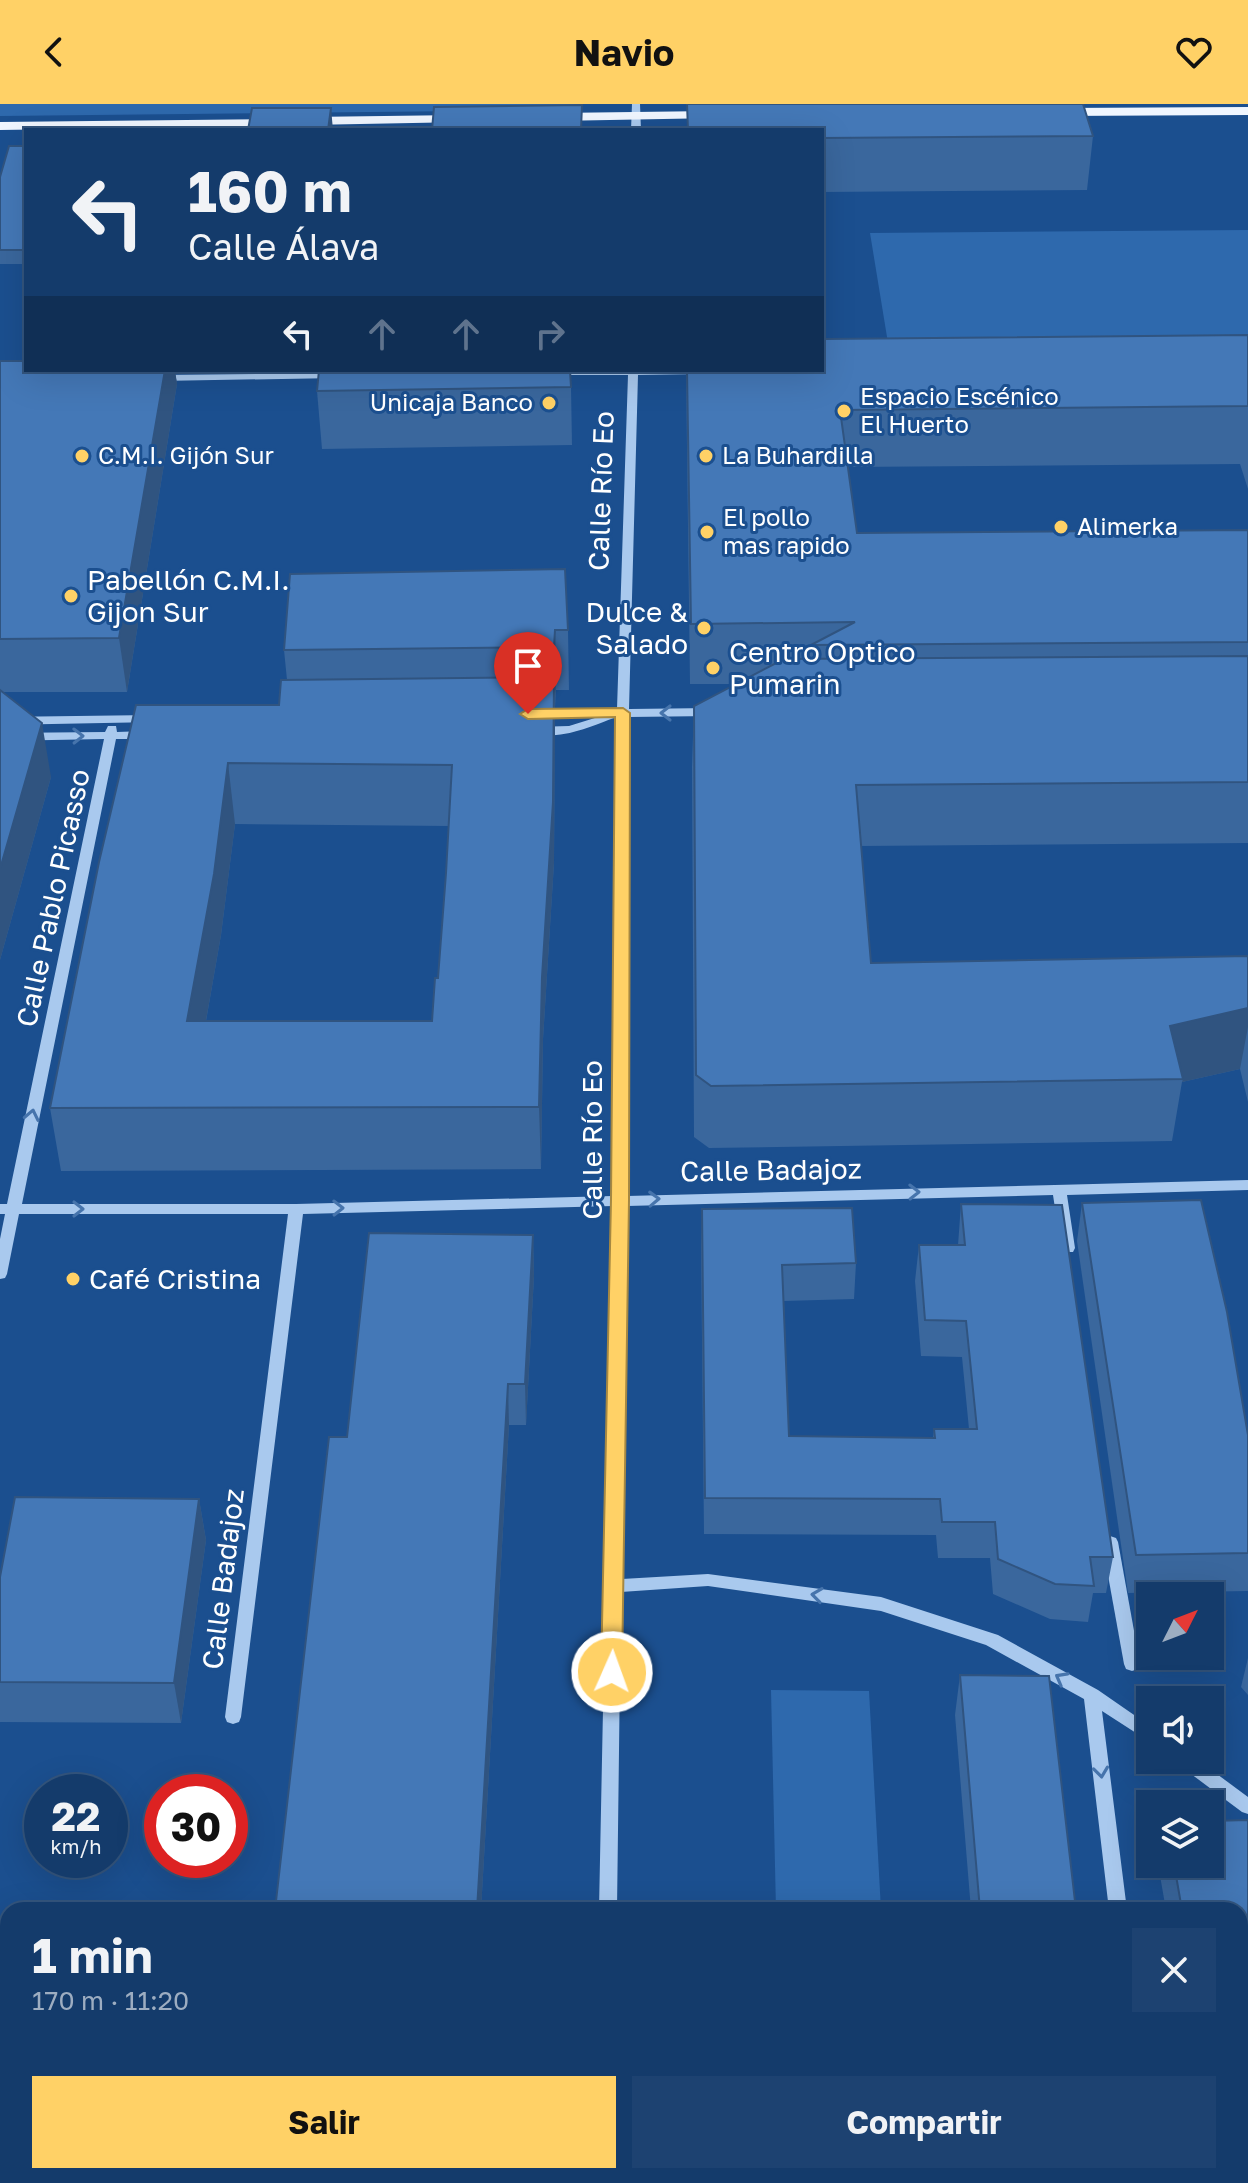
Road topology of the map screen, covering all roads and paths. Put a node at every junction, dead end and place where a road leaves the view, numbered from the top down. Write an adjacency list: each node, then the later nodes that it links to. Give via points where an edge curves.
1 (1248, 111): 2 (main road)
2 (1045, 112)
3 (722, 115): 4 (main road)
4 (636, 117): 5 (main road)
5 (545, 118)
6 (469, 119): 7 (main road)
7 (300, 121)
8 (285, 122): 9 (main road)
9 (0, 126)
10 (584, 372): 13 (street)
11 (633, 372): 17 (street, Calle Río Eo)
12 (334, 373): 14 (street); 15 (street)
13 (535, 373)
14 (348, 376)
15 (143, 379)
16 (725, 712): 17 (street, one-way to 17)
17 (623, 713): 18 (street); 22 (street, via 570,730); 28 (street, Calle Río Eo)
18 (524, 714)
19 (162, 719): 20 (street)
20 (114, 720): 21 (street); 24 (street, Calle Pablo Picasso)
21 (0, 721)
22 (523, 731)
23 (159, 735): 24 (street)
24 (111, 736): 25 (street, one-way to 24); 29 (street, Calle Pablo Picasso, one-way to 24)
25 (0, 737)
26 (1248, 1185): 27 (street, Calle Badajoz)
27 (1059, 1189): 28 (street, Calle Badajoz, one-way to 27); 31 (street)
28 (620, 1200): 30 (street, Calle Badajoz, one-way to 28); 34 (street, Calle Río Eo)
29 (7, 1209): 30 (street, Calle Badajoz, one-way to 30); 32 (street, Calle Pablo Picasso)
30 (296, 1209): 37 (street, Calle Badajoz)
31 (1071, 1266)
32 (0, 1274)
33 (1108, 1529): 35 (street)
34 (613, 1586): 36 (street, one-way to 34, via 992,1640 881,1604 708,1580); 41 (street, Calle Río Eo)
35 (1132, 1664)
36 (1092, 1695): 38 (street); 42 (street, one-way to 42)
37 (233, 1717)
38 (1136, 1725)
39 (1204, 1774): 40 (street)
40 (1248, 1807)
41 (608, 1902)
42 (1117, 1902)

